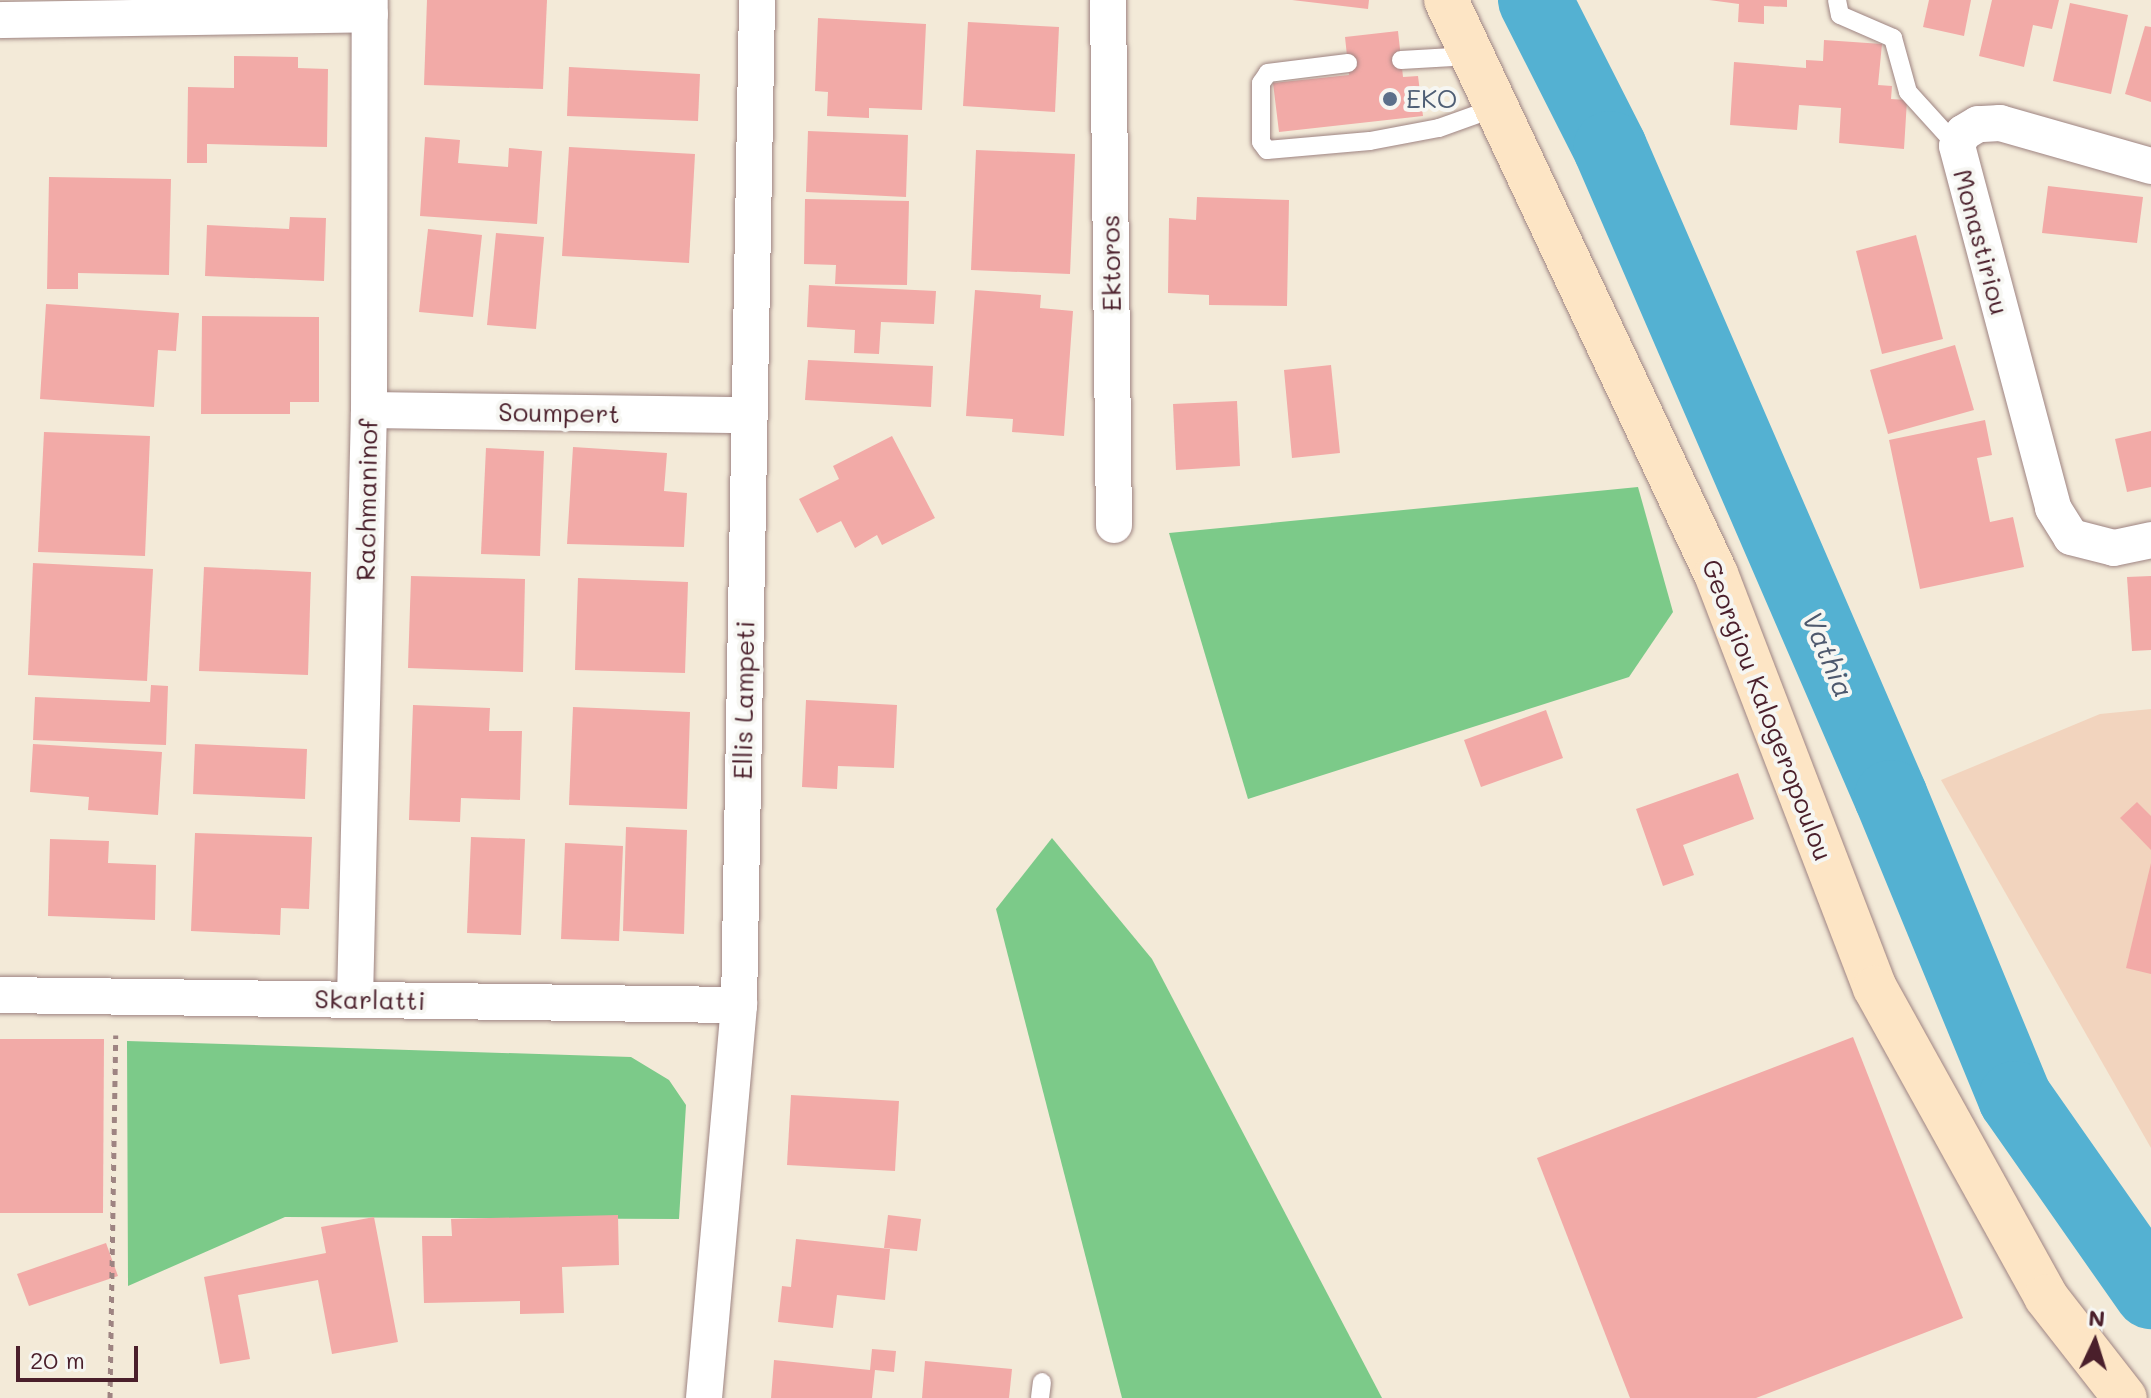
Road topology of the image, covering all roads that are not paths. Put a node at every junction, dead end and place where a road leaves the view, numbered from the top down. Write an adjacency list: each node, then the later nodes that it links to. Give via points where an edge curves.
1 (757, 0): 14 (street, Ellis Lampeti)
2 (1108, 0): 15 (street, Ektoros)
3 (1446, 0): 7 (street, Georgiou Kalogeropoulou)
4 (1837, 0): 11 (lane, via 1840,15 1893,38 1908,92)
5 (370, 7): 6 (street); 13 (street, Rachmaninof)
6 (0, 20)
7 (1472, 56): 8 (lane); 10 (street, Georgiou Kalogeropoulou)
8 (1401, 60)
9 (1348, 63): 10 (lane, via 1268,73 1261,83 1261,142 1267,150 1370,141 1439,128)
10 (1495, 108): 21 (street, Georgiou Kalogeropoulou, via 1716,574 1875,988 2046,1297)
11 (1957, 146): 12 (street, Monastiriou, via 1963,133 1978,124 2000,123); 16 (street, Monastiriou, via 2053,508 2071,537 2114,548)
12 (2151, 166)
13 (369, 410): 14 (street, Soumpert); 18 (street, Rachmaninof)
14 (749, 415): 19 (street, Ellis Lampeti)
15 (1114, 525)
16 (2151, 540)
17 (0, 995): 18 (street, Skarlatti)
18 (355, 999): 19 (street, Skarlatti)
19 (739, 1005): 20 (street, Ellis Lampeti)
20 (704, 1398)
21 (2125, 1398)

